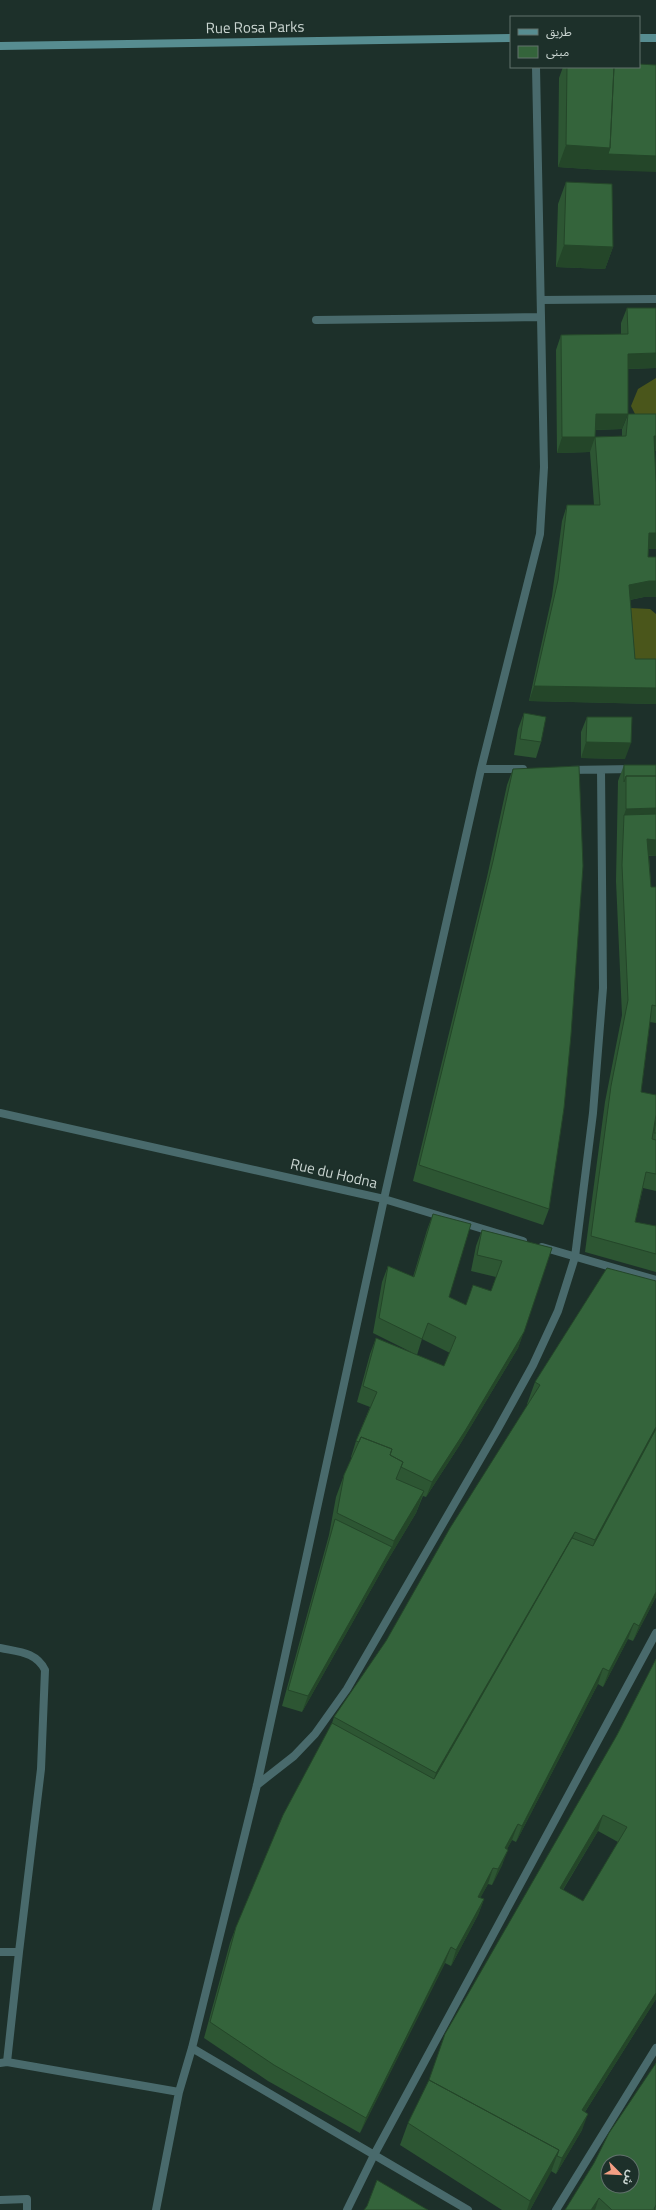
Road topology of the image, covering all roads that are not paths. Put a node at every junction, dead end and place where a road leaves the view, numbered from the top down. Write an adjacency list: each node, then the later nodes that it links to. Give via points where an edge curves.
1 (510, 38): 4 (main road, Rue Rosa Parks)
2 (640, 38): 3 (main road)
3 (656, 38)
4 (0, 46)
5 (536, 68): 7 (street)
6 (656, 299): 7 (street)
7 (542, 300): 8 (street)
8 (541, 317): 9 (street); 10 (street, via 544,467 540,534)
9 (316, 320)
10 (481, 769): 11 (street); 16 (street)
11 (529, 769)
12 (640, 769): 14 (street)
13 (561, 770): 14 (street)
14 (601, 770): 17 (street, via 603,988 593,1113)
15 (0, 1113): 16 (street, Rue du Hodna)
16 (384, 1199): 17 (street, Rue du Hodna); 21 (street)
17 (575, 1257): 18 (street, Rue du Hodna); 21 (street, via 558,1311 534,1365 347,1689 315,1734 294,1756)
18 (656, 1280)
19 (656, 1633): 28 (street)
20 (0, 1648): 23 (street, via 31,1654 40,1660 45,1670 41,1769)
21 (258, 1785): 24 (street)
22 (0, 1952): 23 (street)
23 (19, 1952): 26 (street)
24 (192, 2048): 27 (street); 28 (street)
25 (656, 2048): 34 (street)
26 (4, 2062): 27 (street)
27 (178, 2092): 31 (street)
28 (374, 2155): 32 (street); 33 (street)
29 (0, 2200): 30 (street, via 27,2199)
30 (27, 2210)
31 (156, 2210)
32 (347, 2210)
33 (468, 2210)
34 (556, 2210)

